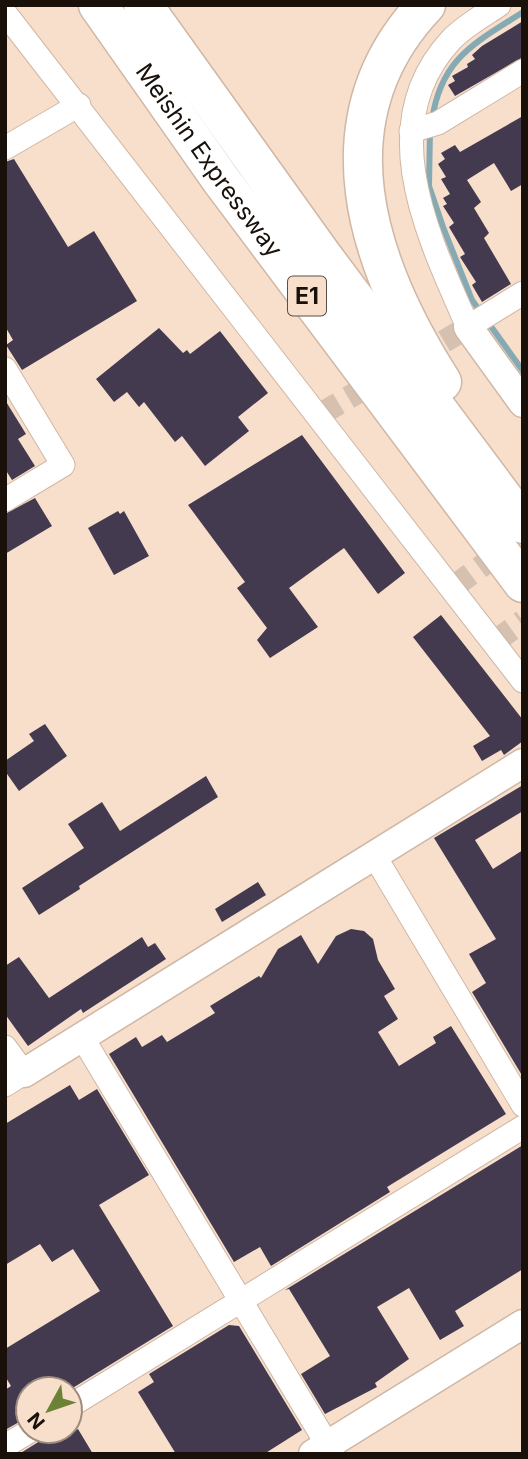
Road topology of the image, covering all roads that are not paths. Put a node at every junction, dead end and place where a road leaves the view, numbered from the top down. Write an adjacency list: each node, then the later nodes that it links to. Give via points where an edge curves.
1 (81, 5): 11 (highway)
2 (97, 5): 11 (highway, Meishin Expressway / E1)
3 (143, 5): 18 (highway, Meishin Expressway / E1)
4 (426, 5): 17 (highway, via 389,50 365,113 362,153 369,211 378,249 413,330)
5 (499, 5): 9 (street, via 452,40 421,83)
6 (5, 13): 8 (street)
7 (523, 71): 9 (street)
8 (79, 105): 10 (street); 20 (street)
9 (424, 127): 13 (street, via 414,187 432,245)
10 (5, 148)
11 (220, 180): 19 (highway, Meishin Expressway / E1)
12 (523, 293): 13 (street)
13 (479, 320): 15 (street)
14 (5, 369): 16 (street, via 63,465)
15 (523, 403)
16 (5, 500)
17 (523, 500)
18 (523, 524)
19 (523, 583)
20 (523, 681)
21 (523, 763): 22 (street)
22 (374, 855): 23 (street); 26 (street)
23 (82, 1037): 25 (street); 28 (street)
24 (5, 1047): 25 (street)
25 (15, 1079)
26 (523, 1105)
27 (523, 1127): 28 (street)
28 (239, 1301): 30 (street); 31 (street)
29 (523, 1324): 31 (street)
30 (84, 1397)
31 (325, 1451)

